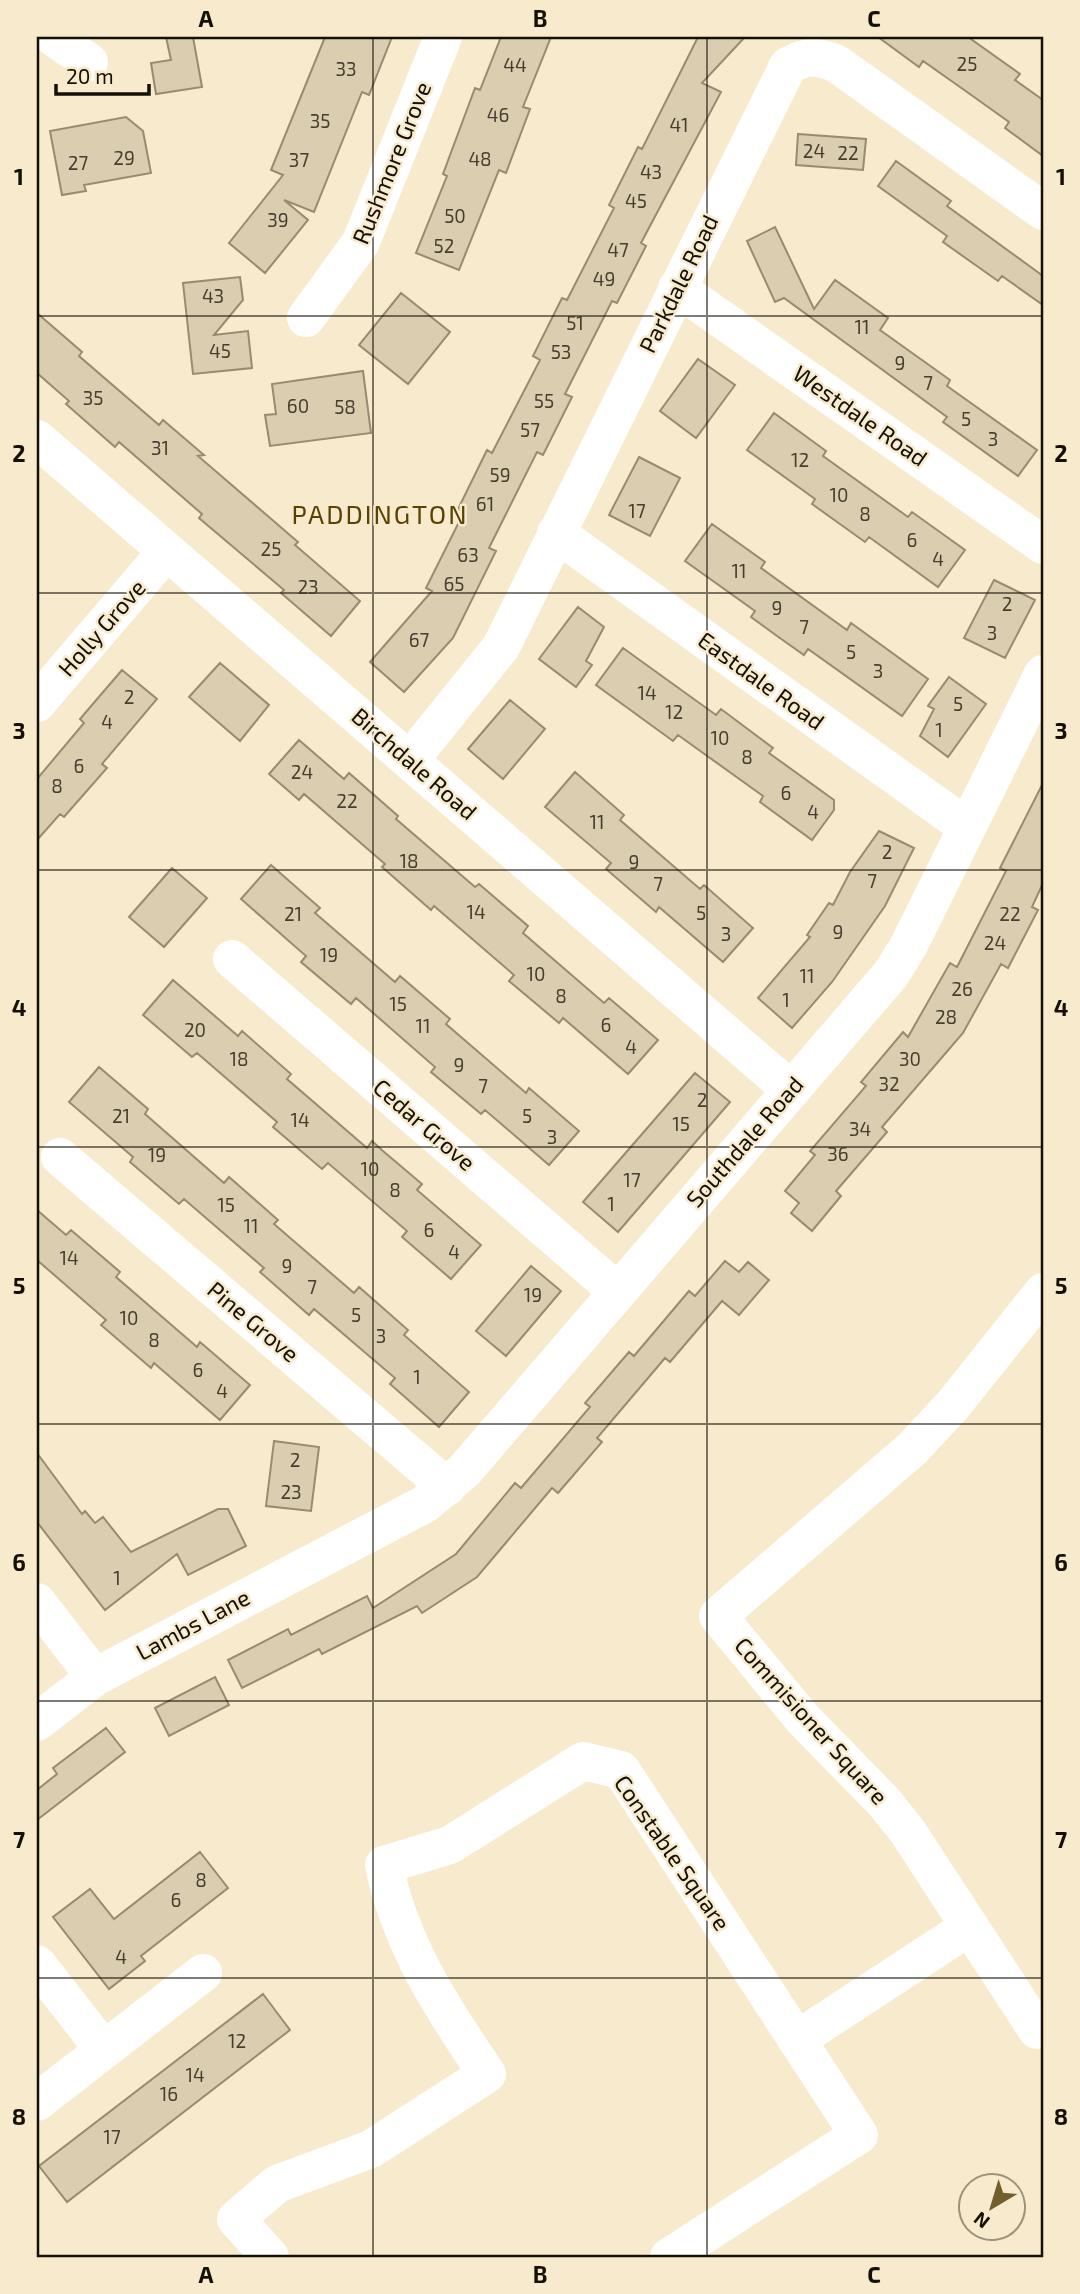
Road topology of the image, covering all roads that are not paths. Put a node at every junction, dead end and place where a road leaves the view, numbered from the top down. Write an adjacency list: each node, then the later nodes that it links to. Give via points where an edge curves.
1 (53, 37): 3 (street)
2 (443, 37): 6 (street, Rushmore Grove, via 361,243)
3 (90, 62)
4 (1043, 211): 5 (street, Parkdale Road, via 837,64 820,57 801,58 788,66 779,80)
5 (677, 288): 8 (street, Parkdale Road); 9 (street, Westdale Road)
6 (306, 318)
7 (37, 439): 10 (street, Birchdale Road)
8 (556, 533): 13 (street, Parkdale Road, via 491,662); 14 (street, Eastdale Road)
9 (1043, 545)
10 (166, 552): 12 (street, Holly Grove); 13 (street, Birchdale Road)
11 (1043, 674): 14 (street, Southdale Road)
12 (37, 703)
13 (410, 760): 16 (street, Birchdale Road)
14 (967, 827): 16 (street, Southdale Road, via 901,960)
15 (232, 959): 18 (street, Cedar Grove)
16 (790, 1089): 18 (street, Southdale Road)
17 (60, 1157): 20 (street, Pine Grove)
18 (617, 1291): 20 (street, Southdale Road)
19 (1043, 1292): 25 (street, Commisioner Square, via 912,1449 718,1616 803,1719 884,1802)
20 (447, 1487): 21 (street, Southdale Road, via 425,1504)
21 (357, 1539): 23 (street, Lambs Lane)
22 (37, 1602): 23 (street)
23 (95, 1677): 24 (street, Lambs Lane)
24 (37, 1722)
25 (969, 1927): 28 (street, Commisioner Square, via 1037,2030); 29 (street)
26 (37, 1964): 30 (street)
27 (203, 1974): 30 (street)
28 (1043, 2026)
29 (797, 2039): 32 (street, Constable Square, via 621,1770 583,1761 450,1845 384,1865 397,1918 413,1955 487,2074 372,2149 297,2175 263,2194 236,2219); 33 (street, Constable Square, via 859,2135)
30 (104, 2050): 31 (street)
31 (37, 2102)
32 (270, 2257)
33 (668, 2257)

